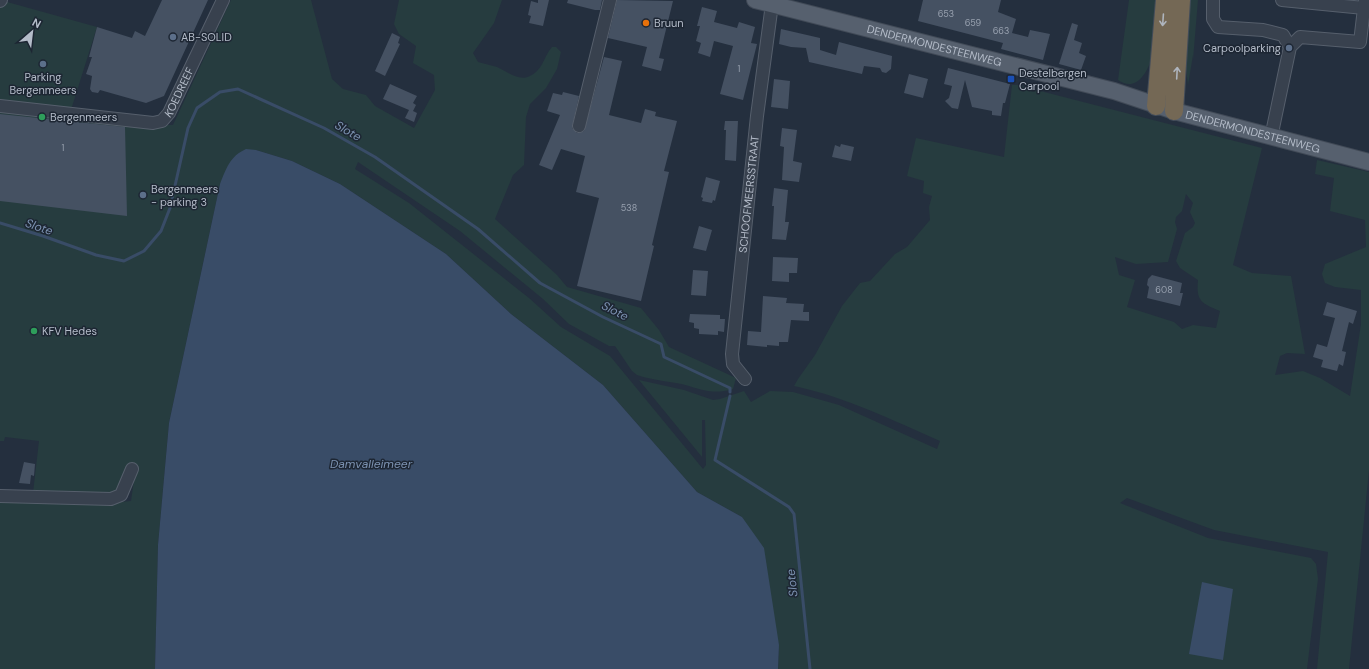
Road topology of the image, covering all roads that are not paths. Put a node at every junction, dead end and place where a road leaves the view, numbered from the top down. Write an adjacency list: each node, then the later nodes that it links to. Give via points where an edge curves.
1 (223, 0): 12 (street, KOEDREEF, via 169,114 162,121 153,123)
2 (610, 0): 14 (street)
3 (755, 0): 8 (main road, DENDERMONDESTEENWEG)
4 (1165, 0): 11 (highway, one-way to 11)
5 (1181, 0): 13 (highway, one-way to 5)
6 (1213, 0): 10 (street, via 1213,19 1218,27 1263,30 1283,35)
7 (1282, 0): 9 (street)
8 (772, 4): 11 (main road, DENDERMONDESTEENWEG, via 1114,91 1132,92); 18 (street, SCHOOFMEERSSTRAAT, via 757,116 732,354 733,364)
9 (1364, 4): 10 (street, via 1360,42 1300,37)
10 (1290, 47): 15 (street)
11 (1156, 102): 13 (main road, DENDERMONDESTEENWEG)
12 (0, 106)
13 (1175, 107): 15 (main road, DENDERMONDESTEENWEG); 17 (main road, DENDERMONDESTEENWEG)
14 (579, 126)
15 (1273, 128): 16 (main road, DENDERMONDESTEENWEG)
16 (1369, 152)
17 (1369, 162)
18 (745, 380)
19 (132, 468): 20 (street, via 121,495 111,499)
20 (0, 496)

